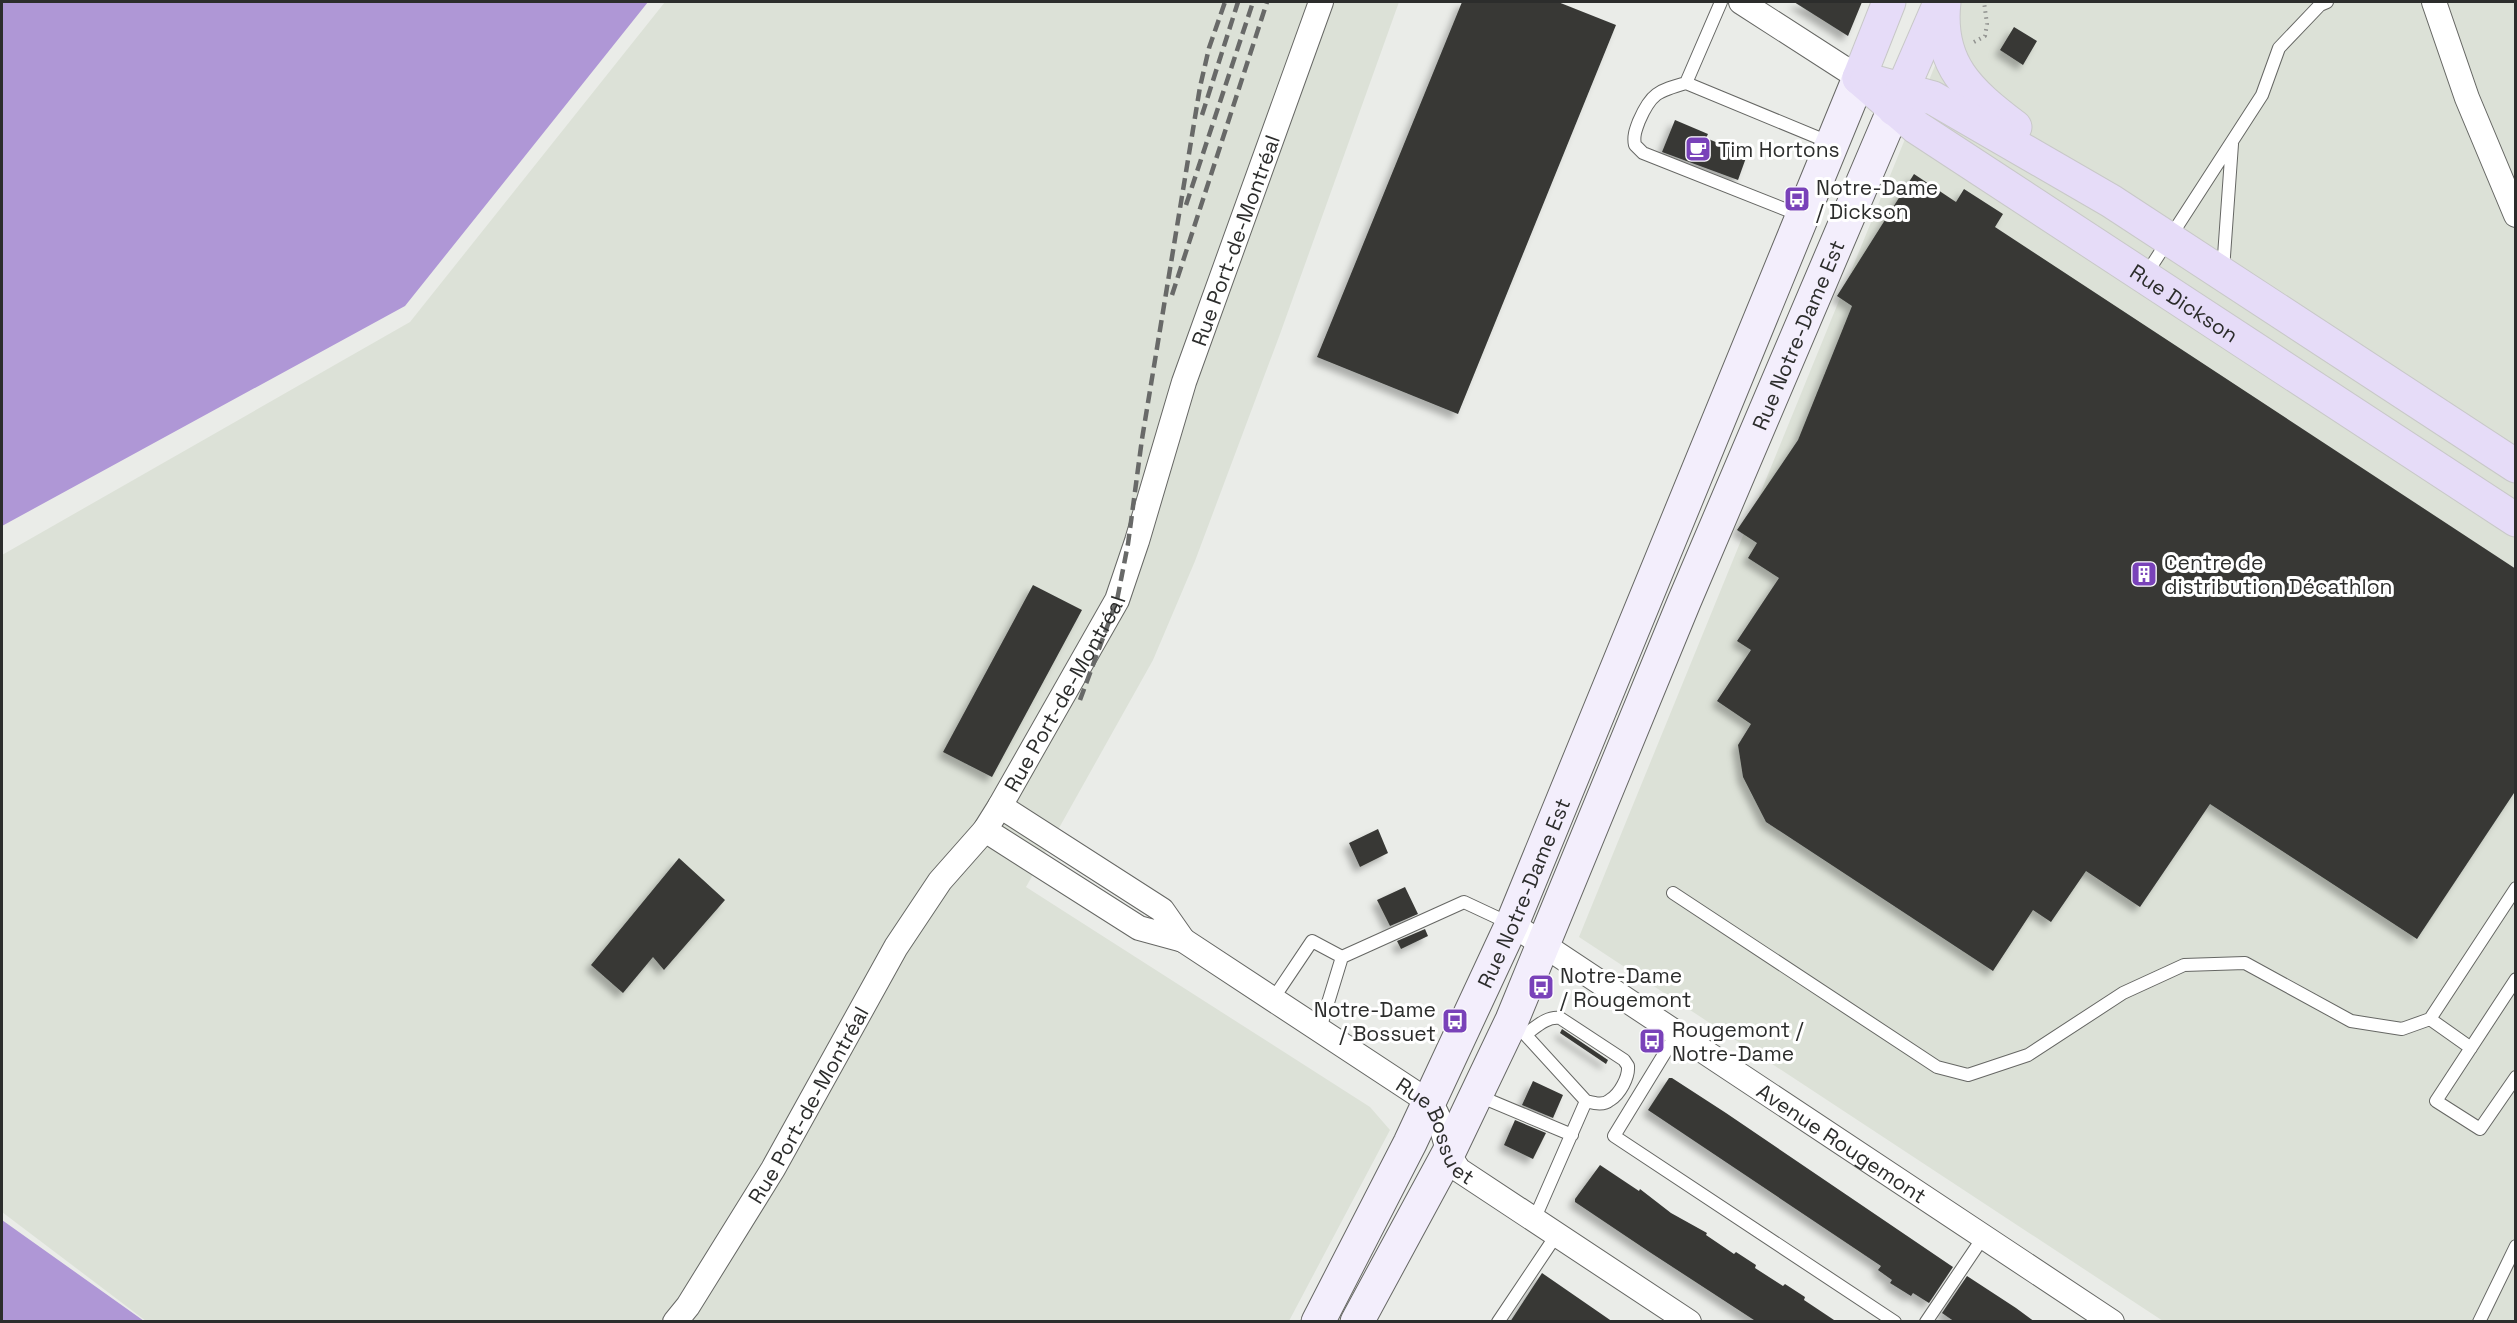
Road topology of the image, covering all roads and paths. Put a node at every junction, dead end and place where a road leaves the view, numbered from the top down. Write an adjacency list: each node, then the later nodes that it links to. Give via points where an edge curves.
1 (1321, 2): 29 (street, Rue Port-de-Montréal, via 1184,382 1117,600)
2 (1721, 2): 11 (lane)
3 (1741, 2): 10 (street, Rue Dickson)
4 (1889, 2): 10 (main road, Rue Notre-Dame Est)
5 (1943, 2): 12 (main road, Rue Notre-Dame Est); 15 (main road, via 1948,55 1971,89)
6 (1984, 2): 9 (path, via 1985,36)
7 (2327, 2): 13 (lane, via 2319,5 2279,48 2262,95)
8 (2434, 2): 16 (street, via 2467,98)
9 (1966, 47)
10 (1859, 78): 12 (main road, Rue Dickson); 14 (main road, Rue Notre-Dame Est)
11 (1686, 83): 14 (lane); 17 (lane, via 1661,90 1648,102 1634,138 1638,150)
12 (1898, 99): 15 (main road, Rue Dickson, via 1933,98); 20 (main road, Rue Dickson, via 1916,127); 28 (main road, Rue Notre-Dame Est)
13 (2233, 141): 18 (lane); 19 (lane)
14 (1832, 143): 17 (main road, Rue Notre-Dame Est)
15 (2111, 201): 18 (main road, Rue Dickson)
16 (2516, 215)
17 (1803, 217): 27 (main road, Rue Notre-Dame Est)
18 (2169, 238): 19 (main road, Rue Dickson); 20 (lane)
19 (2223, 274): 21 (main road, Rue Dickson)
20 (2144, 277): 22 (main road, Rue Dickson)
21 (2358, 362): 22 (main road); 23 (main road, Rue Dickson)
22 (2334, 401): 25 (main road, Rue Dickson)
23 (2469, 435): 24 (main road, Rue Dickson); 25 (main road)
24 (2516, 466)
25 (2444, 473): 26 (main road, Rue Dickson)
26 (2516, 520)
27 (1651, 588): 28 (main road); 33 (main road, Rue Notre-Dame Est)
28 (1684, 602): 35 (main road, Rue Notre-Dame Est)
29 (1000, 806): 30 (street, Rue Port-de-Montréal); 34 (street, Rue Bossuet, via 1162,910)
30 (985, 830): 34 (street, Rue Bossuet, via 1139,928); 54 (street, Rue Port-de-Montréal, via 940,881 896,947 773,1169)
31 (2516, 888): 39 (lane)
32 (1673, 893): 39 (lane, via 1937,1067 1968,1075 2028,1055 2123,993 2184,965 2245,963 2351,1021 2402,1029)
33 (1512, 924): 35 (street, Avenue Rougemont); 36 (lane, via 1464,902); 47 (main road, Rue Notre-Dame Est)
34 (1183, 940): 38 (street, Rue Bossuet)
35 (1544, 945): 40 (main road, Rue Notre-Dame Est); 42 (street, Avenue Rougemont)
36 (1342, 957): 38 (lane, via 1312,941); 41 (lane)
37 (2516, 979): 43 (lane)
38 (1273, 999): 41 (street, Rue Bossuet)
39 (2430, 1019): 43 (lane)
40 (1519, 1027): 45 (main road, Rue Notre-Dame Est); 46 (lane); 46 (lane, via 1560,1018 1623,1060 1628,1066 1626,1080 1611,1100 1602,1104)
41 (1320, 1029): 47 (street, Rue Bossuet)
42 (1677, 1033): 52 (street, Avenue Rougemont); 59 (lane, via 1614,1136)
43 (2471, 1048): 44 (lane, via 2436,1101 2480,1130)
44 (2516, 1077)
45 (1478, 1096): 48 (lane); 49 (main road, Rue Notre-Dame Est)
46 (1586, 1101): 48 (lane)
47 (1429, 1102): 49 (street, Rue Bossuet, via 1442,1123); 55 (main road, Rue Notre-Dame Est)
48 (1572, 1135): 50 (lane)
49 (1448, 1154): 50 (street, Rue Bossuet, via 1469,1178); 56 (main road, Rue Notre-Dame Est)
50 (1534, 1220): 51 (street, Rue Bossuet)
51 (1557, 1234): 57 (lane); 58 (street, Rue Bossuet)
52 (1984, 1236): 60 (lane); 61 (street, Avenue Rougemont)
53 (2516, 1246): 62 (lane)
54 (675, 1322)
55 (1317, 1322)
56 (1357, 1322)
57 (1498, 1322)
58 (1689, 1322)
59 (1895, 1322)
60 (1926, 1322)
61 (2112, 1322)
62 (2480, 1322)

